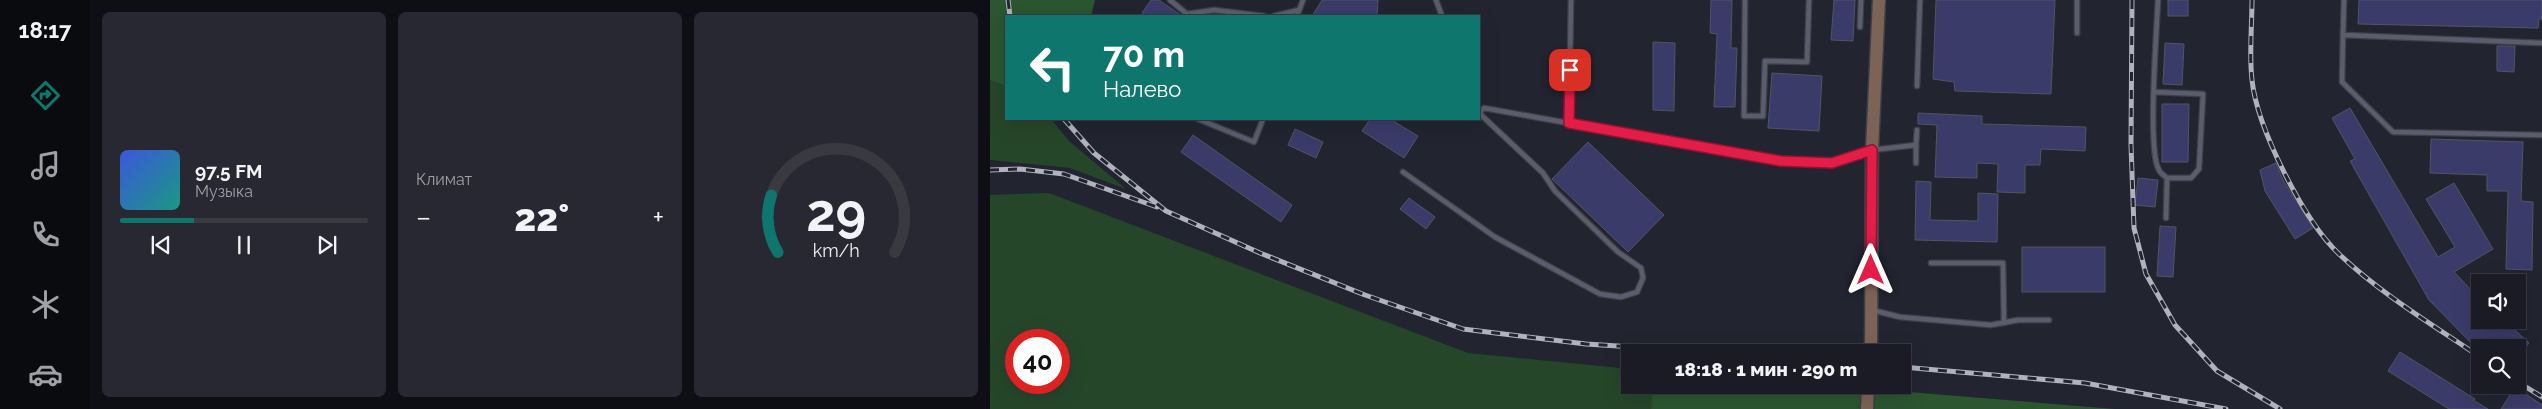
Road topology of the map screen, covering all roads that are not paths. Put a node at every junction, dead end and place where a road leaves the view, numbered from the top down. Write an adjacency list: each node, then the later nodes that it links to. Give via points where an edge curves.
1 (1170, 0): 14 (lane, via 1187,14 1214,10)
2 (1303, 0): 13 (lane)
3 (1436, 0): 17 (lane)
4 (1571, 0): 28 (lane)
5 (1745, 0): 6 (lane, via 1744,116 1763,116 1765,61 1807,62)
6 (1809, 0)
7 (1861, 0): 18 (lane)
8 (1880, 0): 32 (street)
9 (1920, 0): 22 (lane)
10 (2077, 0): 19 (lane)
11 (2158, 0): 23 (lane)
12 (2344, 0): 20 (lane)
13 (1298, 10): 15 (lane); 16 (lane)
14 (1256, 15)
15 (1278, 15)
16 (1297, 15)
17 (1442, 15)
18 (1860, 28)
19 (2076, 33)
20 (2343, 35): 21 (lane); 30 (lane, via 2342,82 2393,132)
21 (2542, 43)
22 (1918, 86)
23 (2154, 92): 35 (lane, via 2153,138 2158,170); 35 (lane, via 2203,94 2199,169 2191,178)
24 (1480, 112): 28 (lane, via 1484,108)
25 (1480, 114): 34 (lane, via 1543,173 1554,191 1618,252 1641,268 1643,278 1637,292 1622,297 1600,294 1496,237)
26 (1200, 120): 27 (lane, via 1254,142)
27 (1263, 120)
28 (1569, 123): 32 (lane, via 1781,161 1832,163)
29 (1916, 130): 31 (lane)
30 (2542, 135)
31 (1916, 145): 32 (lane); 33 (lane)
32 (1872, 150): 38 (street)
33 (1916, 164)
34 (1403, 172)
35 (2167, 178): 36 (lane)
36 (2166, 218)
37 (1931, 263): 40 (lane, via 2003,264)
38 (1871, 309): 40 (lane, via 1900,317 1991,325); 41 (street)
39 (2049, 320): 40 (lane)
40 (2004, 323)
41 (1871, 344)
42 (1868, 394): 43 (street)
43 (1867, 409)

